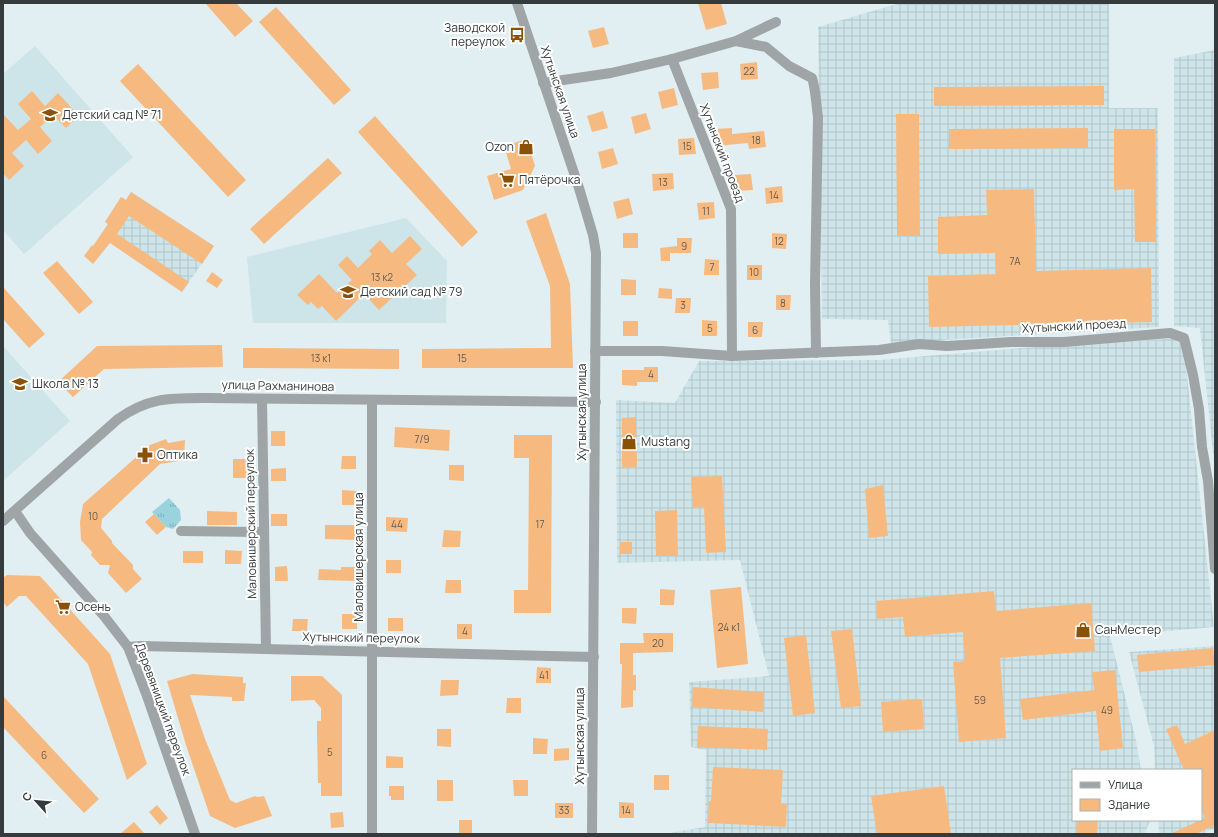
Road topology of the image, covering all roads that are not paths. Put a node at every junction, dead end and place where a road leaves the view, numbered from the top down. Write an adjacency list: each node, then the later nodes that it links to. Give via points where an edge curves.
1 (517, 3): 5 (street, Хутынская улица)
2 (776, 22): 3 (street)
3 (736, 40): 4 (street); 7 (street, via 766,47 789,66 812,78 814,84 818,117)
4 (672, 59): 5 (street, via 611,73); 8 (street, Хутынский проезд, via 731,210)
5 (543, 83): 6 (street, Хутынская улица, via 576,180 595,247)
6 (595, 352): 8 (street, Хутынский проезд, via 662,351); 11 (street, Хутынская улица)
7 (816, 353): 8 (street, Хутынский проезд); 16 (street, Хутынский проезд, via 879,350 919,344 947,346 1064,342 1170,333 1184,338 1199,409)
8 (732, 356)
9 (262, 399): 10 (street, улица Рахманинова); 12 (street, улица Рахманинова, via 166,399 139,407 118,419); 15 (street, Маловишерский переулок)
10 (372, 401): 11 (street, улица Рахманинова); 19 (street, Маловишерская улица)
11 (596, 402): 20 (street, Хутынская улица)
12 (15, 511): 13 (street, улица Рахманинова); 17 (street, Деревяницкий переулок, via 30,533 104,616)
13 (3, 521)
14 (181, 531): 15 (street)
15 (264, 532): 18 (street, Маловишерский переулок)
16 (1215, 569)
17 (128, 647): 18 (street, Хутынский переулок); 21 (street, Деревяницкий переулок)
18 (266, 649): 19 (street, Хутынский переулок)
19 (372, 652): 20 (street, Хутынский переулок); 22 (street, Маловишерская улица)
20 (594, 656): 23 (street, Хутынская улица)
21 (195, 834)
22 (372, 834)
23 (592, 834)

